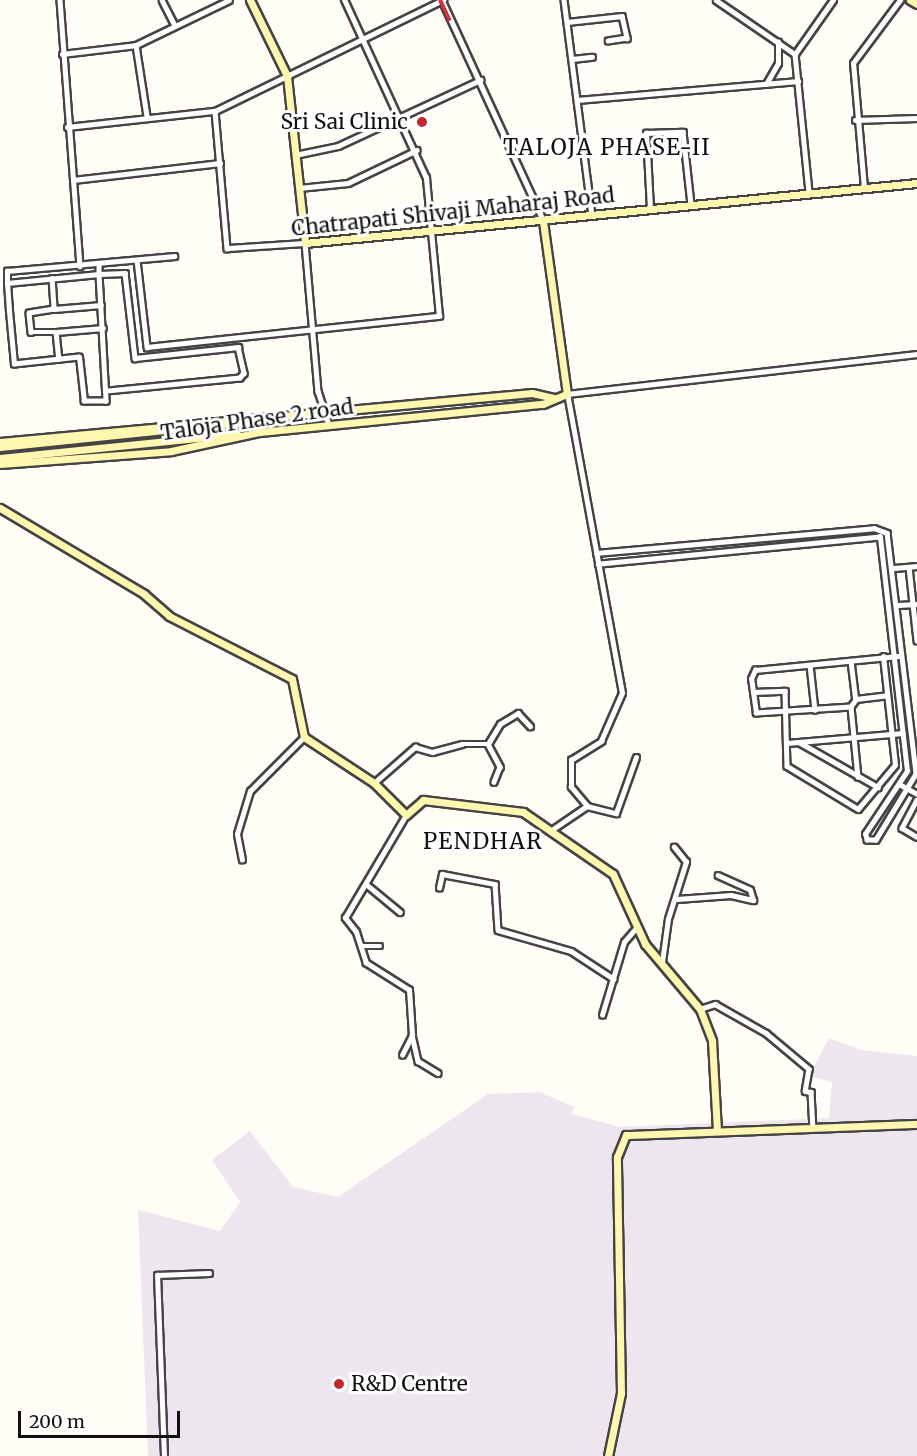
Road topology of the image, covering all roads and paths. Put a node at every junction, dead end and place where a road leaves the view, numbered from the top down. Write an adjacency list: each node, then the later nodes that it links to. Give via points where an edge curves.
1 (60, 0): 21 (street)
2 (162, 0): 16 (street)
3 (229, 0): 16 (street)
4 (250, 0): 25 (street)
5 (344, 0): 17 (street)
6 (443, 0): 17 (street); 26 (street)
7 (564, 0): 15 (street)
8 (716, 0): 14 (street)
9 (730, 0): 14 (street)
10 (833, 0): 22 (street)
11 (900, 0): 34 (street, via 853,63)
12 (910, 0): 13 (street)
13 (917, 4)
14 (725, 6): 19 (street)
15 (567, 22): 18 (street, via 622,16 627,38); 24 (street)
16 (174, 24): 20 (street)
17 (362, 40): 25 (street); 32 (street)
18 (608, 41)
19 (778, 42): 22 (street); 28 (street, via 778,63)
20 (136, 45): 21 (street); 31 (street)
21 (62, 54): 35 (street)
22 (795, 54): 27 (street)
23 (592, 57): 24 (street)
24 (572, 59): 29 (street)
25 (287, 76): 30 (street); 37 (street)
26 (480, 80): 32 (street); 47 (street)
27 (798, 81): 28 (street); 43 (street)
28 (766, 84): 29 (street)
29 (577, 100): 46 (street)
30 (215, 111): 31 (street); 38 (street)
31 (147, 116): 35 (street)
32 (400, 117): 36 (street); 37 (street, via 339,146)
33 (917, 117): 34 (street)
34 (855, 120): 42 (street)
35 (67, 127): 39 (street)
36 (417, 150): 41 (street, via 348,183); 48 (street)
37 (296, 155): 41 (street)
38 (220, 163): 39 (street); 49 (street, Chatrapati Shivaji Maharaj Road, via 227,248)
39 (73, 180): 53 (street)
40 (917, 183): 42 (street, Chatrapati Shivaji Maharaj Road)
41 (299, 188): 49 (street)
42 (864, 188): 43 (street, Chatrapati Shivaji Maharaj Road)
43 (809, 193): 44 (street, Chatrapati Shivaji Maharaj Road)
44 (691, 205): 45 (street, Chatrapati Shivaji Maharaj Road); 45 (street, via 683,132 646,133)
45 (650, 209): 46 (street, Chatrapati Shivaji Maharaj Road)
46 (592, 215): 47 (street, Chatrapati Shivaji Maharaj Road)
47 (543, 220): 48 (street, Chatrapati Shivaji Maharaj Road); 69 (street)
48 (431, 230): 49 (street, Chatrapati Shivaji Maharaj Road); 60 (street, via 439,316)
49 (305, 243): 60 (street)
50 (174, 256): 51 (street)
51 (137, 260): 52 (street); 63 (street, via 147,347)
52 (99, 264): 53 (street); 54 (street)
53 (81, 266): 56 (street, via 7,271)
54 (99, 274): 55 (street); 57 (street); 66 (street, via 126,273 135,358)
55 (52, 278): 56 (street); 58 (street)
56 (6, 283): 67 (street, via 14,364)
57 (101, 306): 58 (street); 59 (street)
58 (54, 309): 61 (street, via 28,313 31,332)
59 (103, 327): 61 (street); 68 (street)
60 (312, 331): 62 (street); 71 (street, via 318,391)
61 (56, 332): 67 (street)
62 (219, 340): 63 (street); 64 (street)
63 (172, 345): 66 (street)
64 (219, 349): 66 (street); 68 (street, via 239,348 243,377)
65 (917, 354): 69 (street)
66 (174, 355)
67 (59, 359): 68 (street, via 79,358 84,402 106,400)
68 (107, 391)
69 (567, 393): 70 (street, Taloja Phase 2 road); 82 (street)
70 (553, 398): 71 (street, Taloja Phase 2 road, via 542,392); 73 (street, Taloja Phase 2 road, via 543,404)
71 (327, 412): 72 (street, Taloja Phase 2 road); 73 (street)
72 (259, 420): 75 (street, Taloja Phase 2 road, via 220,418); 76 (street)
73 (328, 424): 74 (street, Taloja Phase 2 road)
74 (260, 432): 77 (street); 78 (street, Taloja Phase 2 road, via 171,451)
75 (0, 442)
76 (0, 447)
77 (0, 458)
78 (0, 464)
79 (0, 508): 104 (street, via 152,599 159,608 292,679)
80 (884, 530): 81 (street); 82 (street); 86 (street, via 891,539)
81 (880, 537): 83 (street); 91 (street)
82 (596, 553): 83 (street)
83 (598, 564): 118 (street, via 622,693 601,741 571,759 572,788)
84 (917, 566): 85 (street)
85 (909, 567): 86 (street); 87 (street)
86 (894, 568): 88 (street)
87 (914, 604): 88 (street); 89 (street)
88 (898, 605): 90 (street)
89 (917, 641)
90 (903, 655): 91 (street); 115 (street, via 916,774)
91 (895, 656): 92 (street); 102 (street)
92 (884, 657): 93 (street); 96 (street)
93 (851, 661): 94 (street); 97 (street)
94 (810, 665): 95 (street, via 755,670); 99 (street)
95 (753, 692): 100 (street, via 757,715); 100 (street, via 785,691)
96 (887, 695): 97 (street); 103 (street)
97 (856, 699): 98 (street)
98 (851, 706): 99 (street); 105 (street)
99 (815, 710): 100 (street)
100 (786, 713): 107 (street)
101 (530, 726): 108 (street, via 518,713 500,724)
102 (903, 733): 103 (street); 113 (street, via 907,771)
103 (892, 734): 105 (street); 114 (street, via 895,765)
104 (304, 737): 112 (street); 125 (street, via 250,791 237,834)
105 (854, 738): 106 (street); 110 (street)
106 (799, 742): 107 (street); 110 (street)
107 (787, 743): 114 (street, via 790,768 855,809)
108 (488, 744): 111 (street, via 500,767); 112 (street, via 446,745 432,752 415,747)
109 (636, 757): 118 (street, via 616,813)
110 (858, 777): 114 (street)
111 (494, 782)
112 (374, 783): 119 (street)
113 (901, 785): 115 (street); 120 (street)
114 (878, 787)
115 (909, 790): 116 (street); 121 (street)
116 (917, 794)
117 (917, 800): 123 (street, via 902,828)
118 (587, 806): 122 (street)
119 (406, 815): 122 (street, via 423,800 523,812); 127 (street)
120 (874, 820): 121 (street); 121 (street, via 865,834 867,840 874,842)
121 (884, 827)
122 (553, 829): 131 (street, via 613,874)
123 (917, 837)
124 (674, 847): 129 (street, via 686,862)
125 (242, 860)
126 (718, 876): 129 (street, via 750,890 753,900 731,895)
127 (366, 884): 130 (street); 132 (street, via 345,918)
128 (439, 888): 135 (street, via 442,874 495,884 498,930 571,951)
129 (676, 899): 134 (street)
130 (400, 912)
131 (636, 928): 134 (street); 135 (street, via 624,942)
132 (362, 946): 133 (street); 138 (street, via 369,967 409,990)
133 (380, 946)
134 (662, 962): 136 (street)
135 (614, 979): 137 (street)
136 (700, 1009): 142 (street, via 716,1004 766,1033 809,1069 805,1090 811,1092); 143 (street, via 712,1041)
137 (602, 1015)
138 (412, 1035): 139 (street); 140 (street, via 418,1061)
139 (402, 1055)
140 (438, 1073)
141 (917, 1124): 142 (street)
142 (813, 1127): 143 (street)
143 (717, 1131): 146 (street, via 639,1132 620,1143 621,1393)
144 (208, 1273): 145 (street, via 157,1275)
145 (164, 1456)
146 (608, 1456)

